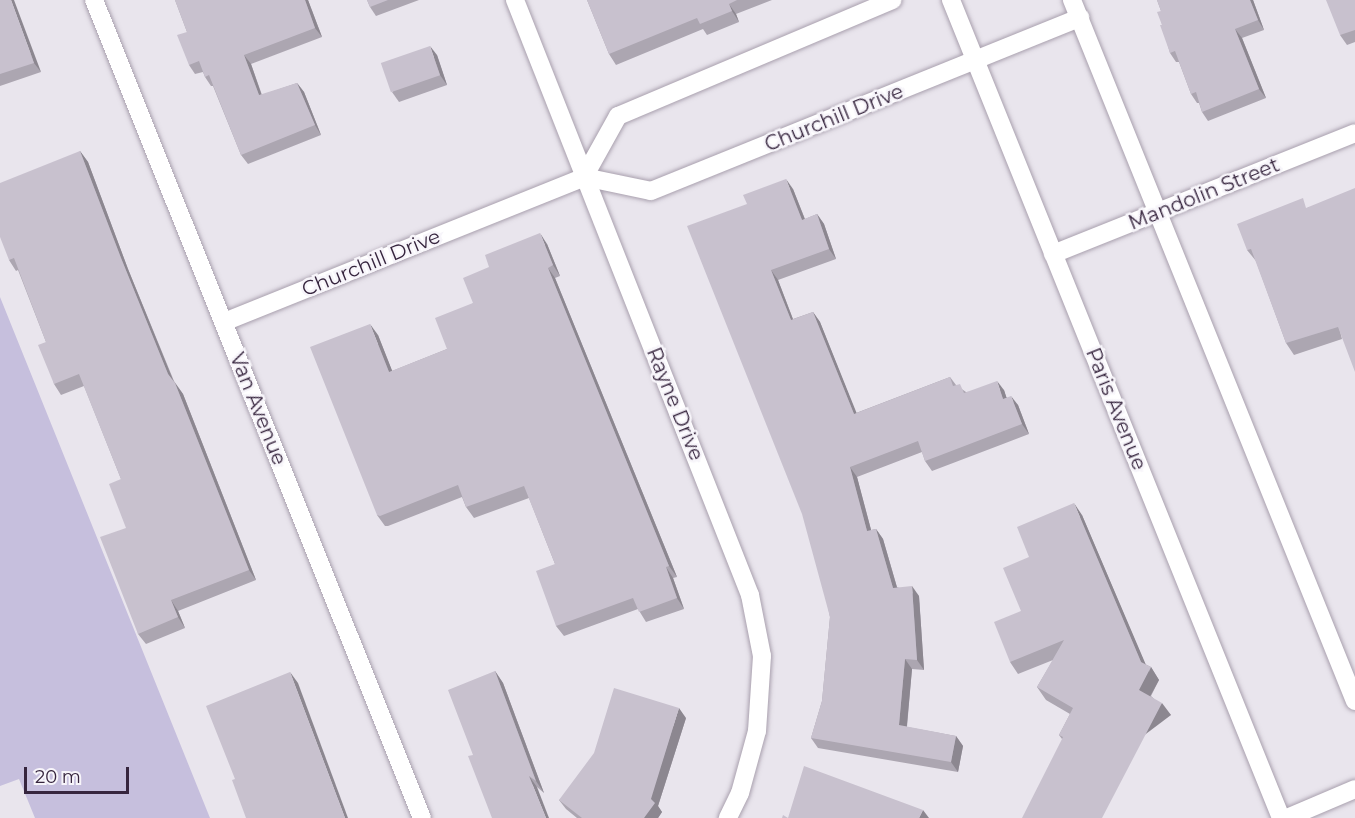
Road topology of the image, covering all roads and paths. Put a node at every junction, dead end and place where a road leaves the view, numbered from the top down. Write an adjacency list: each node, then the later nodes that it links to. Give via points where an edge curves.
1 (94, 0): 12 (street, Van Avenue)
2 (515, 0): 9 (street, Rayne Drive)
3 (891, 0): 9 (street, via 618,116)
4 (951, 0): 7 (street, Paris Avenue)
5 (1072, 0): 6 (street)
6 (1080, 18): 7 (street, Churchill Drive); 10 (street)
7 (976, 61): 9 (street, Churchill Drive, via 651,191); 11 (street, Paris Avenue)
8 (1355, 133): 10 (street, Mandolin Street)
9 (584, 177): 12 (street, Churchill Drive); 16 (street, Rayne Drive, via 750,595 762,656 757,731 740,793)
10 (1158, 212): 11 (street, Mandolin Street); 13 (street)
11 (1053, 254): 17 (street, Paris Avenue)
12 (224, 322): 15 (street, Van Avenue)
13 (1355, 701)
14 (1355, 789): 18 (street)
15 (422, 818)
16 (728, 818)
17 (1281, 818)
18 (1287, 818)

